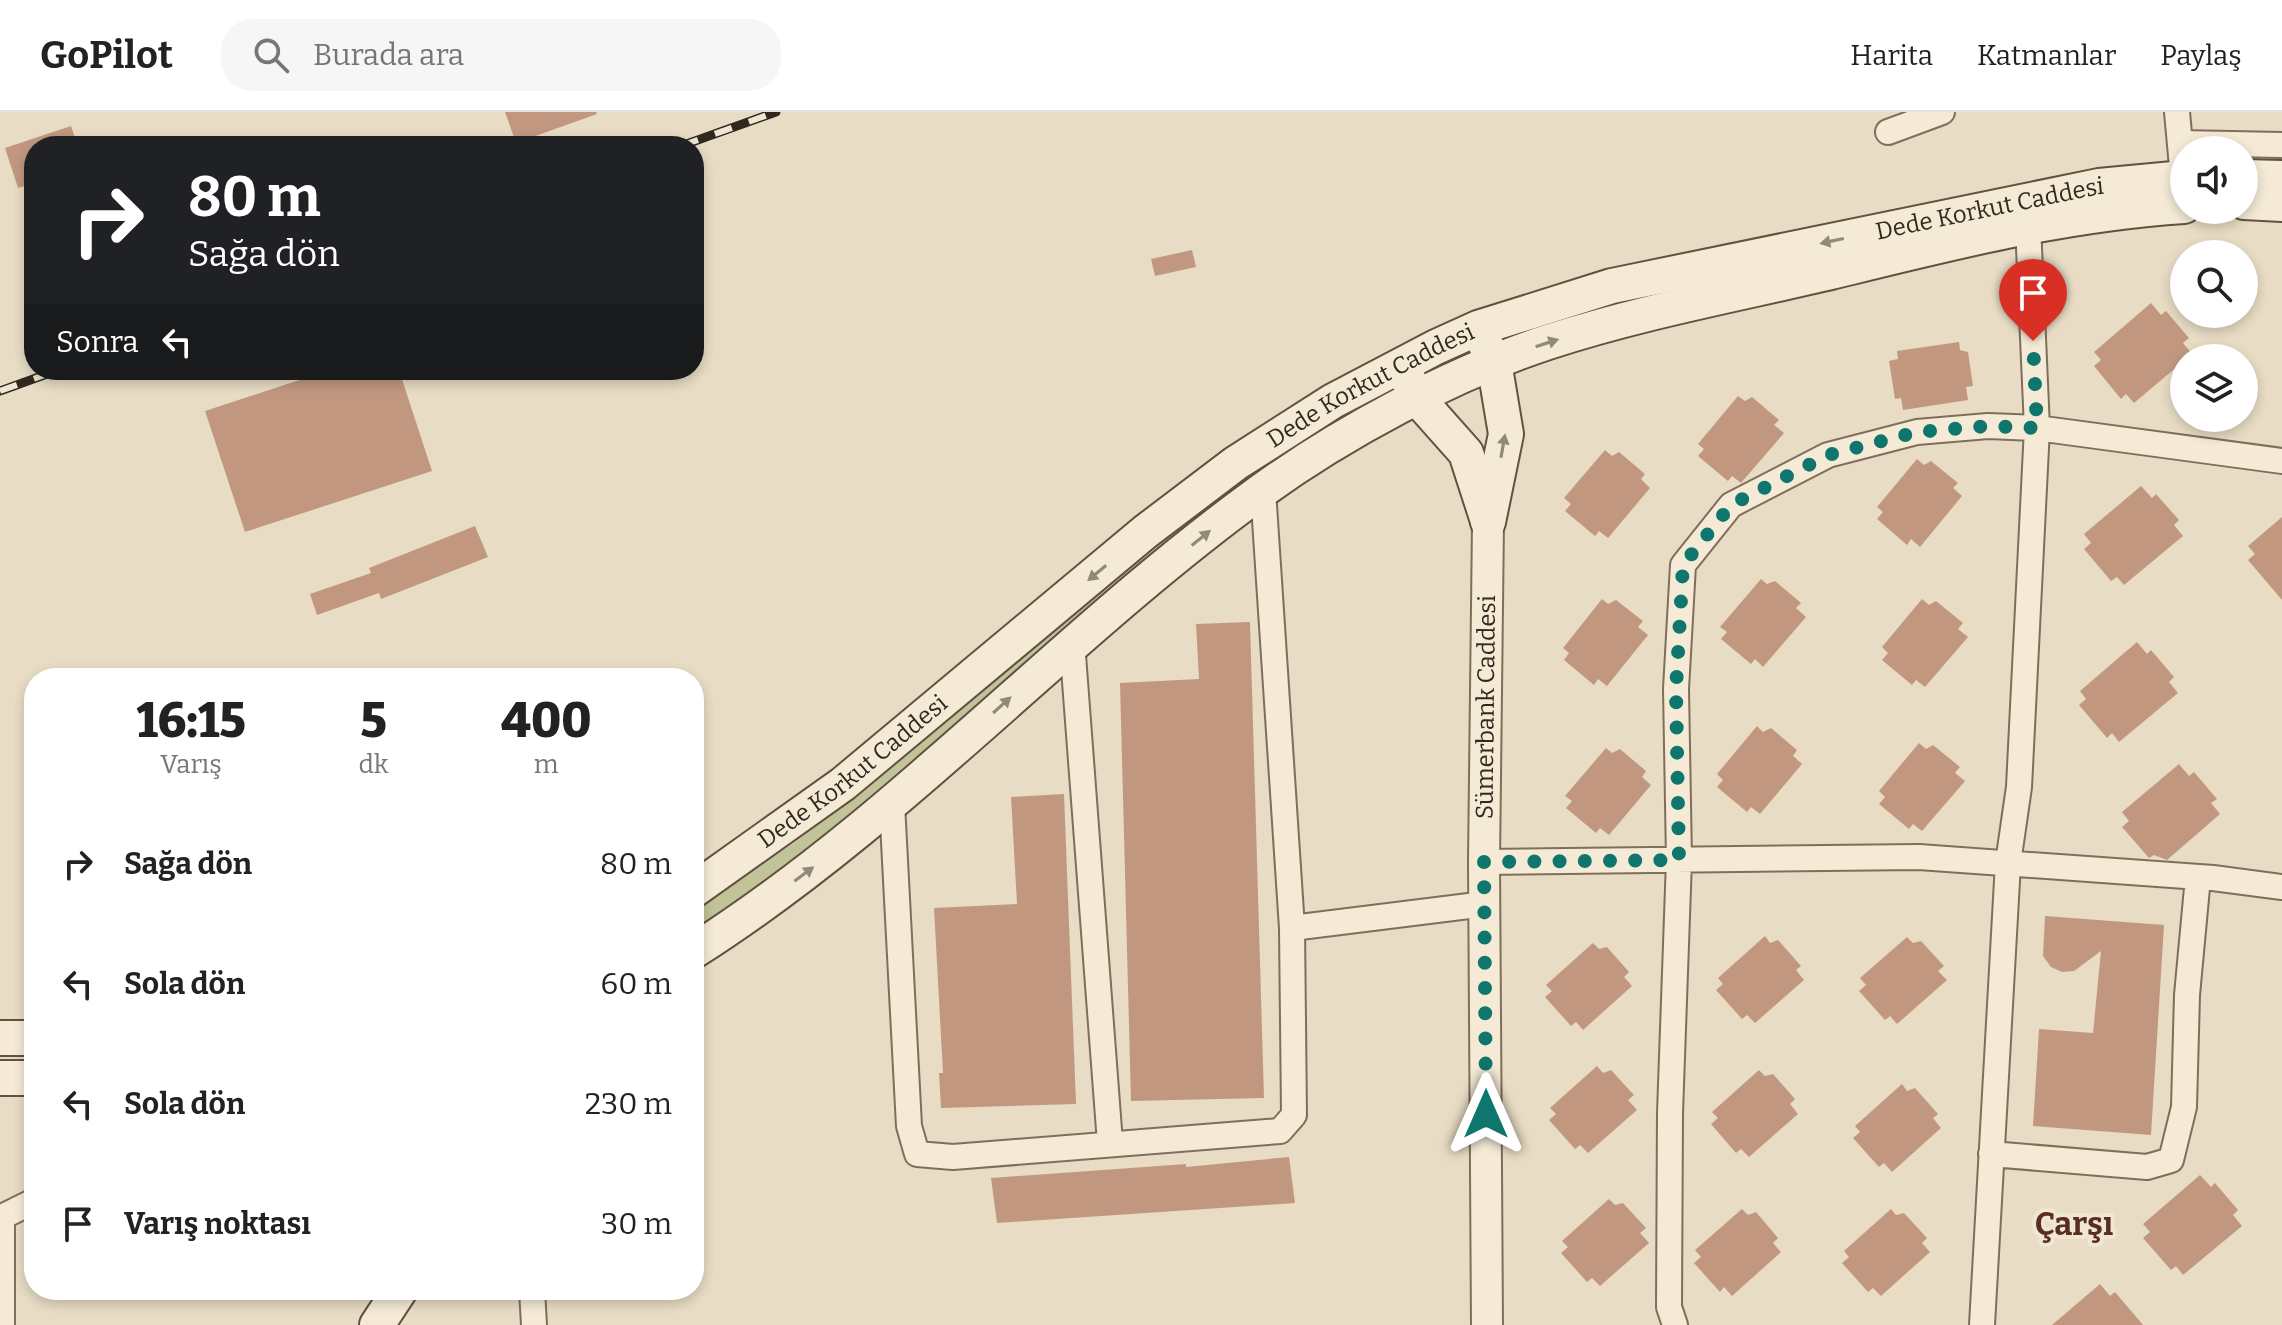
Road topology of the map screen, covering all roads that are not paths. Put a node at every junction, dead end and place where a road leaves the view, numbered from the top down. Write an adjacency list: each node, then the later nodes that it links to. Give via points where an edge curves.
1 (1942, 112): 3 (street)
2 (2177, 112): 4 (street)
3 (1888, 132)
4 (2179, 136)
5 (2258, 145): 6 (street)
6 (2282, 145)
7 (2258, 177): 8 (main road)
8 (2282, 178)
9 (2170, 179): 14 (main road, Dede Korkut Caddesi, one-way to 14, via 2099,186 1612,286)
10 (2258, 203): 11 (main road)
11 (2282, 204)
12 (2170, 207): 13 (main road, Dede Korkut Caddesi, via 2104,211)
13 (2028, 225): 15 (main road, Dede Korkut Caddesi, one-way to 13, via 1619,322); 18 (street)
14 (1478, 328): 15 (main road); 16 (main road, Dede Korkut Caddesi)
15 (1494, 362): 17 (main road, Dede Korkut Caddesi); 21 (main road, one-way to 15, via 1506,434)
16 (1401, 365): 17 (main road); 28 (main road, Dede Korkut Caddesi, one-way to 28, via 1300,421 1197,492 843,784)
17 (1418, 399): 20 (main road, Dede Korkut Caddesi); 21 (main road, via 1466,453)
18 (2037, 428): 19 (street); 24 (street, via 1917,432 1828,455 1731,505 1683,565 1676,689); 26 (street, via 2019,787)
19 (2282, 461)
20 (1263, 490): 22 (main road, Dede Korkut Caddesi, one-way to 20); 32 (street)
21 (1488, 522): 25 (street, Sümerbank Caddesi)
22 (1072, 642): 23 (main road, Dede Korkut Caddesi, one-way to 22); 39 (street)
23 (892, 804): 30 (main road, Dede Korkut Caddesi, one-way to 23); 39 (street, via 909,1126 917,1154 953,1157)
24 (1679, 860): 25 (street); 26 (street, via 1919,857); 49 (street, via 1670,1113 1669,1307)
25 (1484, 862): 31 (street, Sümerbank Caddesi)
26 (2008, 863): 27 (street); 40 (street)
27 (2198, 877): 29 (street); 40 (street, via 2184,1107 2171,1160 2147,1167)
28 (704, 883)
29 (2282, 887)
30 (765, 903): 33 (main road, Dede Korkut Caddesi); 34 (main road, Dede Korkut Caddesi)
31 (1485, 904): 32 (street); 48 (street, Sümerbank Caddesi)
32 (1292, 928): 39 (street, via 1294,1115 1280,1131)
33 (704, 944)
34 (704, 963)
35 (0, 1038): 36 (main road)
36 (24, 1038)
37 (0, 1078): 38 (main road)
38 (24, 1078)
39 (1110, 1143)
40 (1991, 1154): 50 (street)
41 (24, 1203): 42 (street)
42 (1, 1208): 45 (street)
43 (393, 1300): 46 (main road)
44 (533, 1300): 47 (street)
45 (2, 1325)
46 (377, 1325)
47 (534, 1325)
48 (1487, 1325)
49 (1675, 1325)
50 (1982, 1325)

